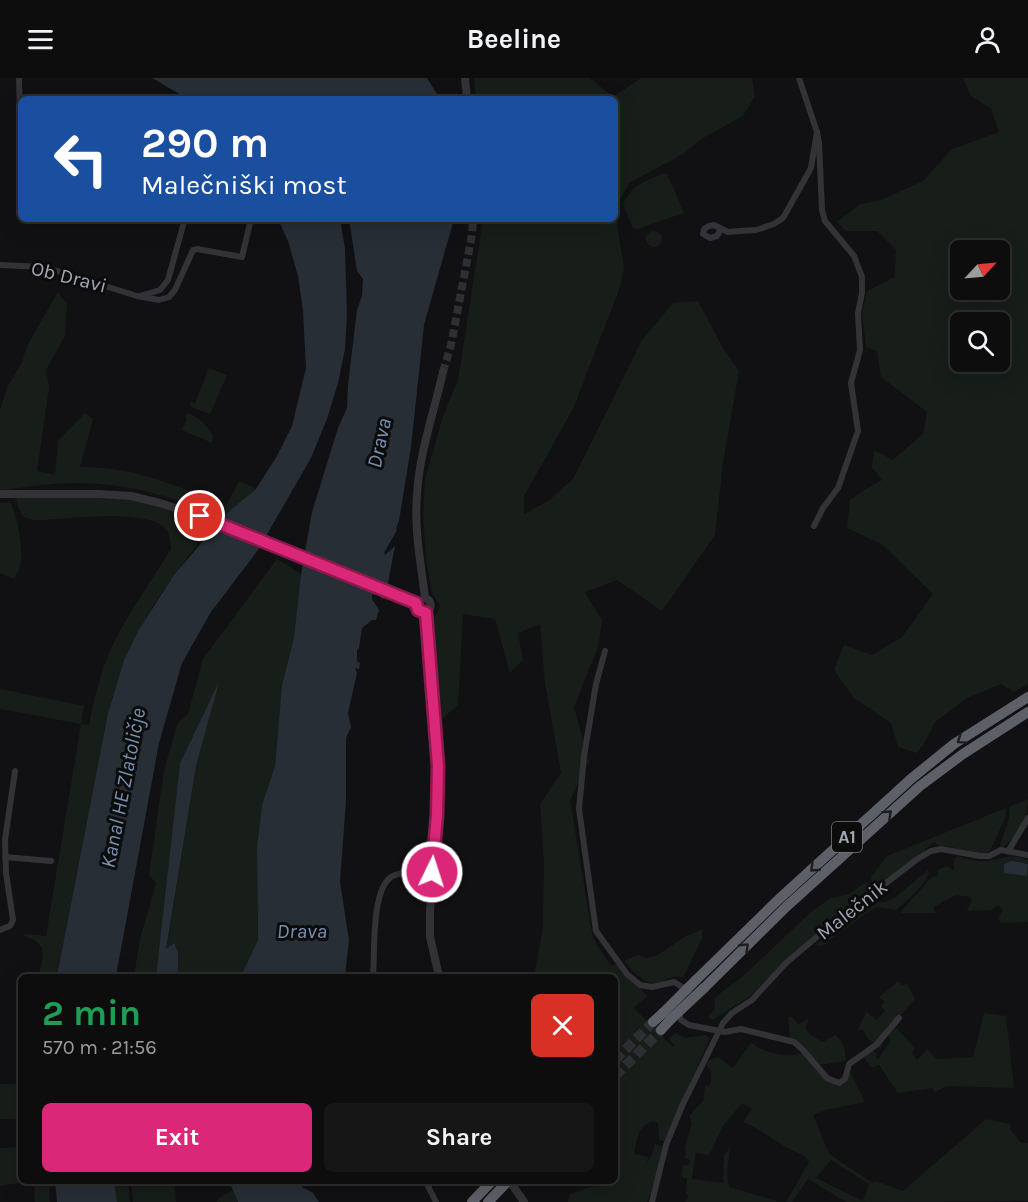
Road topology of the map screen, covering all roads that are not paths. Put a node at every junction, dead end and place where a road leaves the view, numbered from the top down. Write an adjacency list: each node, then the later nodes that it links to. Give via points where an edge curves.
1 (19, 78): 4 (street)
2 (465, 78): 5 (street)
3 (799, 78): 6 (street)
4 (19, 96)
5 (467, 96)
6 (817, 132): 9 (street, via 811,168 783,218 756,230); 14 (street, via 825,221 854,256 862,277 862,293 858,313 860,350 851,383 858,431 838,488)
7 (184, 222): 11 (street, via 168,280 160,290)
8 (249, 222): 11 (street, Ob Dravi, via 242,257 193,250 169,297 159,300)
9 (721, 230)
10 (0, 265): 11 (street, Ob Dravi, via 44,267)
11 (136, 296)
12 (443, 372): 15 (street, via 417,495)
13 (0, 495): 16 (street, via 131,496 200,516)
14 (814, 526)
15 (425, 598): 16 (street); 17 (street, via 431,605)
16 (412, 601): 17 (street)
17 (426, 613): 27 (street, via 438,761)
18 (605, 651): 34 (street, via 584,756 579,809 597,931 627,974 640,985 652,987 674,981 688,990 689,998 679,1009 681,1020 689,1025)
19 (1028, 697): 31 (highway, A1, one-way to 31, via 954,744 912,778 779,899)
20 (1028, 712): 31 (highway, A1, one-way to 20, via 920,786)
21 (15, 771): 25 (street)
22 (1028, 818): 23 (street)
23 (1009, 850): 24 (street); 34 (street, Malečnik, via 989,856 941,849 924,855 786,963)
24 (1028, 855)
25 (5, 857): 26 (street); 28 (street, via 13,920 10,927)
26 (51, 861)
27 (432, 872): 29 (street, via 401,873 381,888); 30 (street, via 430,937)
28 (0, 930)
29 (374, 974)
30 (439, 974)
31 (700, 984): 33 (highway, A1, bridge)
32 (899, 1018): 34 (street, via 876,1045 849,1064 845,1079 839,1083 827,1078 794,1042 741,1029)
33 (657, 1026)
34 (719, 1029): 43 (street, Malečnik, via 666,1145)
35 (427, 1184): 39 (street)
36 (490, 1184): 40 (highway)
37 (505, 1184): 41 (highway)
38 (512, 1184): 42 (street)
39 (436, 1202)
40 (471, 1202)
41 (488, 1202)
42 (524, 1202)
43 (652, 1202)

